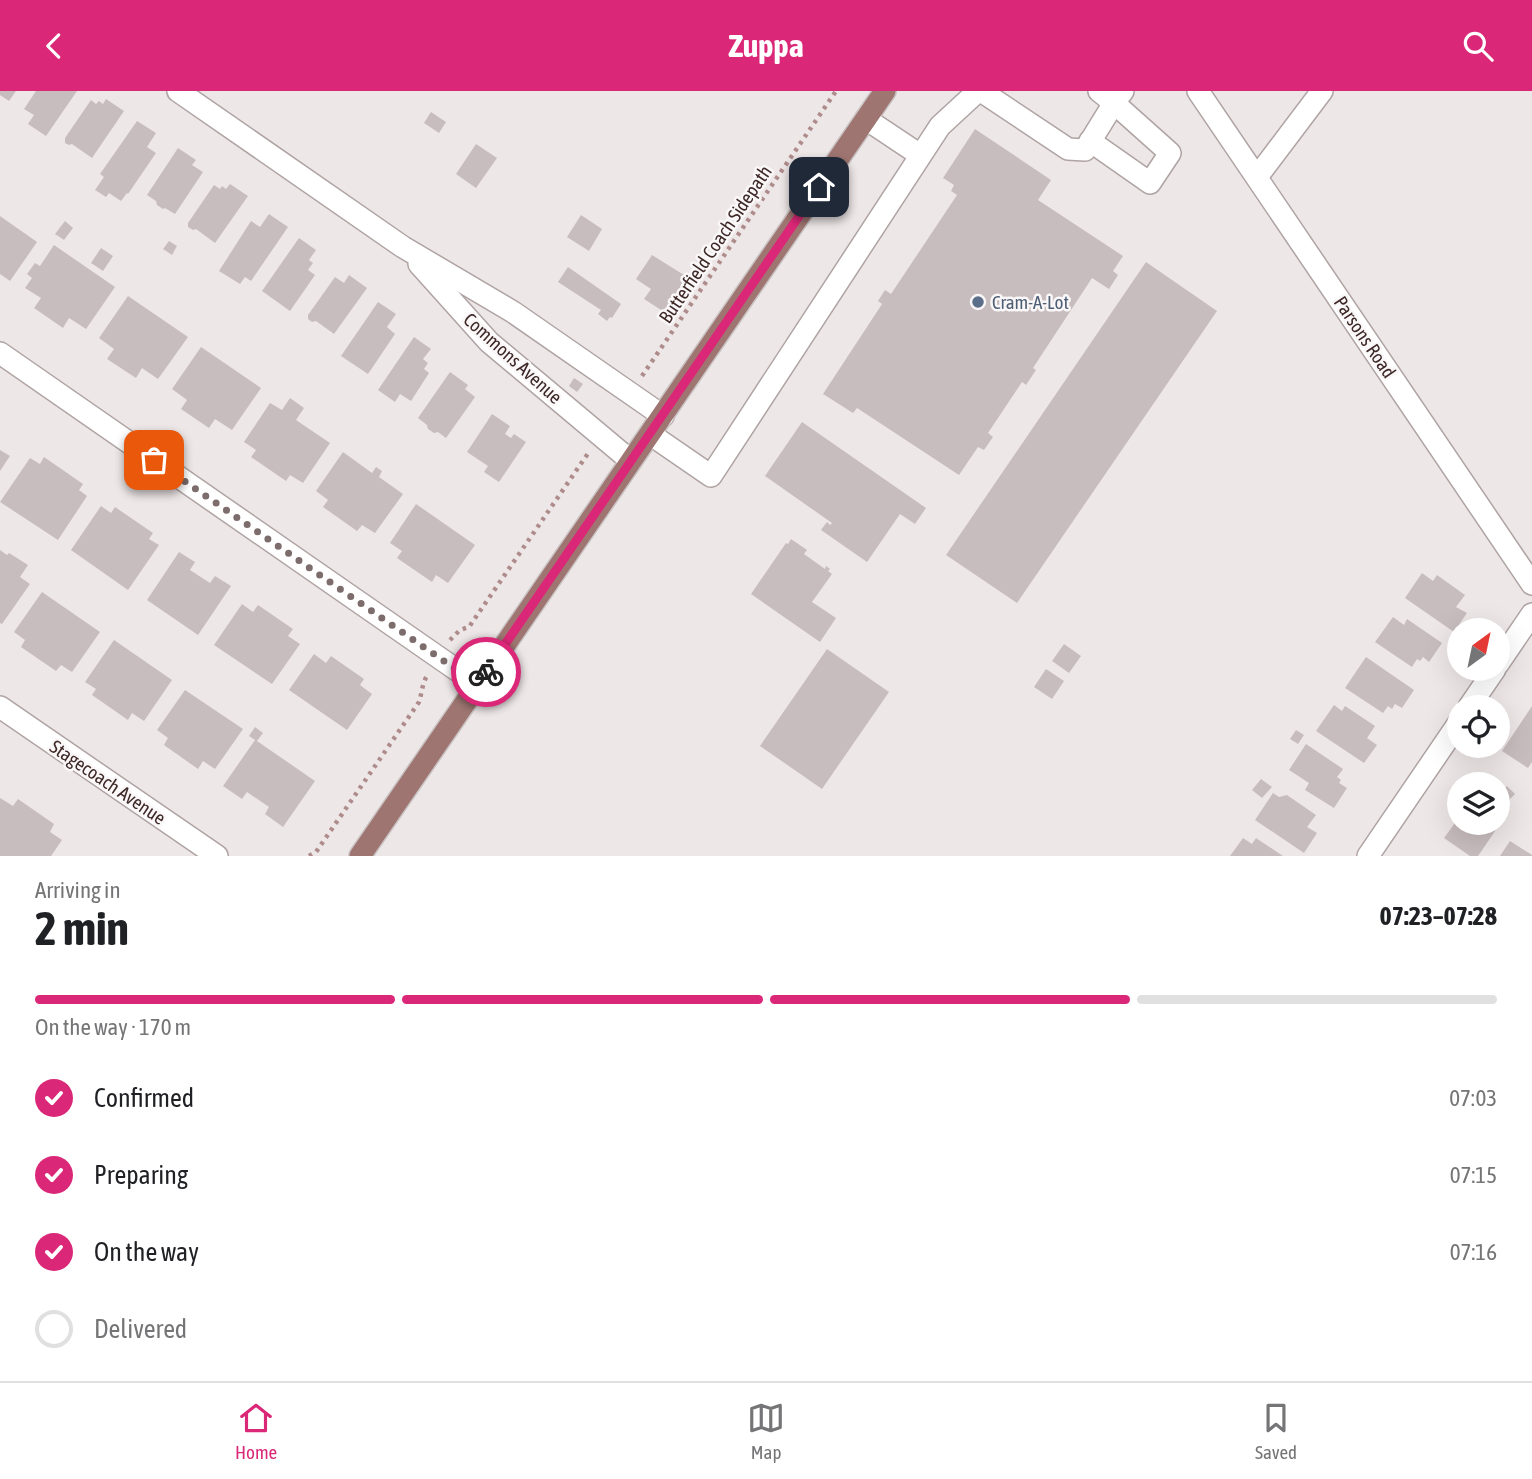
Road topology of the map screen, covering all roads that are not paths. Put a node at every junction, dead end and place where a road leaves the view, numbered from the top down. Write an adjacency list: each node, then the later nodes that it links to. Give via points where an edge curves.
1 (178, 91): 11 (street, Commons Avenue)
2 (885, 91): 7 (main road)
3 (979, 91): 8 (street, via 1068,149 1084,150); 9 (street, via 940,126)
4 (1198, 91): 10 (street, Parsons Road)
5 (1322, 91): 10 (street)
6 (1112, 95): 8 (street); 8 (street, via 1170,153 1150,183)
7 (866, 119): 9 (street); 13 (main road)
8 (1090, 141)
9 (920, 155): 14 (street, via 711,476)
10 (1257, 177): 16 (street, Parsons Road)
11 (403, 247): 13 (street, Commons Avenue, via 513,312); 15 (street, Commons Avenue, via 489,342)
12 (0, 353): 19 (street)
13 (663, 416): 14 (main road)
14 (650, 434): 15 (main road)
15 (631, 461): 19 (main road)
16 (1532, 584)
17 (1532, 614): 18 (street)
18 (1510, 646)
19 (477, 684): 24 (main road)
20 (0, 707): 23 (street, Stagecoach Avenue)
21 (1447, 742): 22 (street)
22 (1378, 851)
23 (217, 856)
24 (360, 856)

